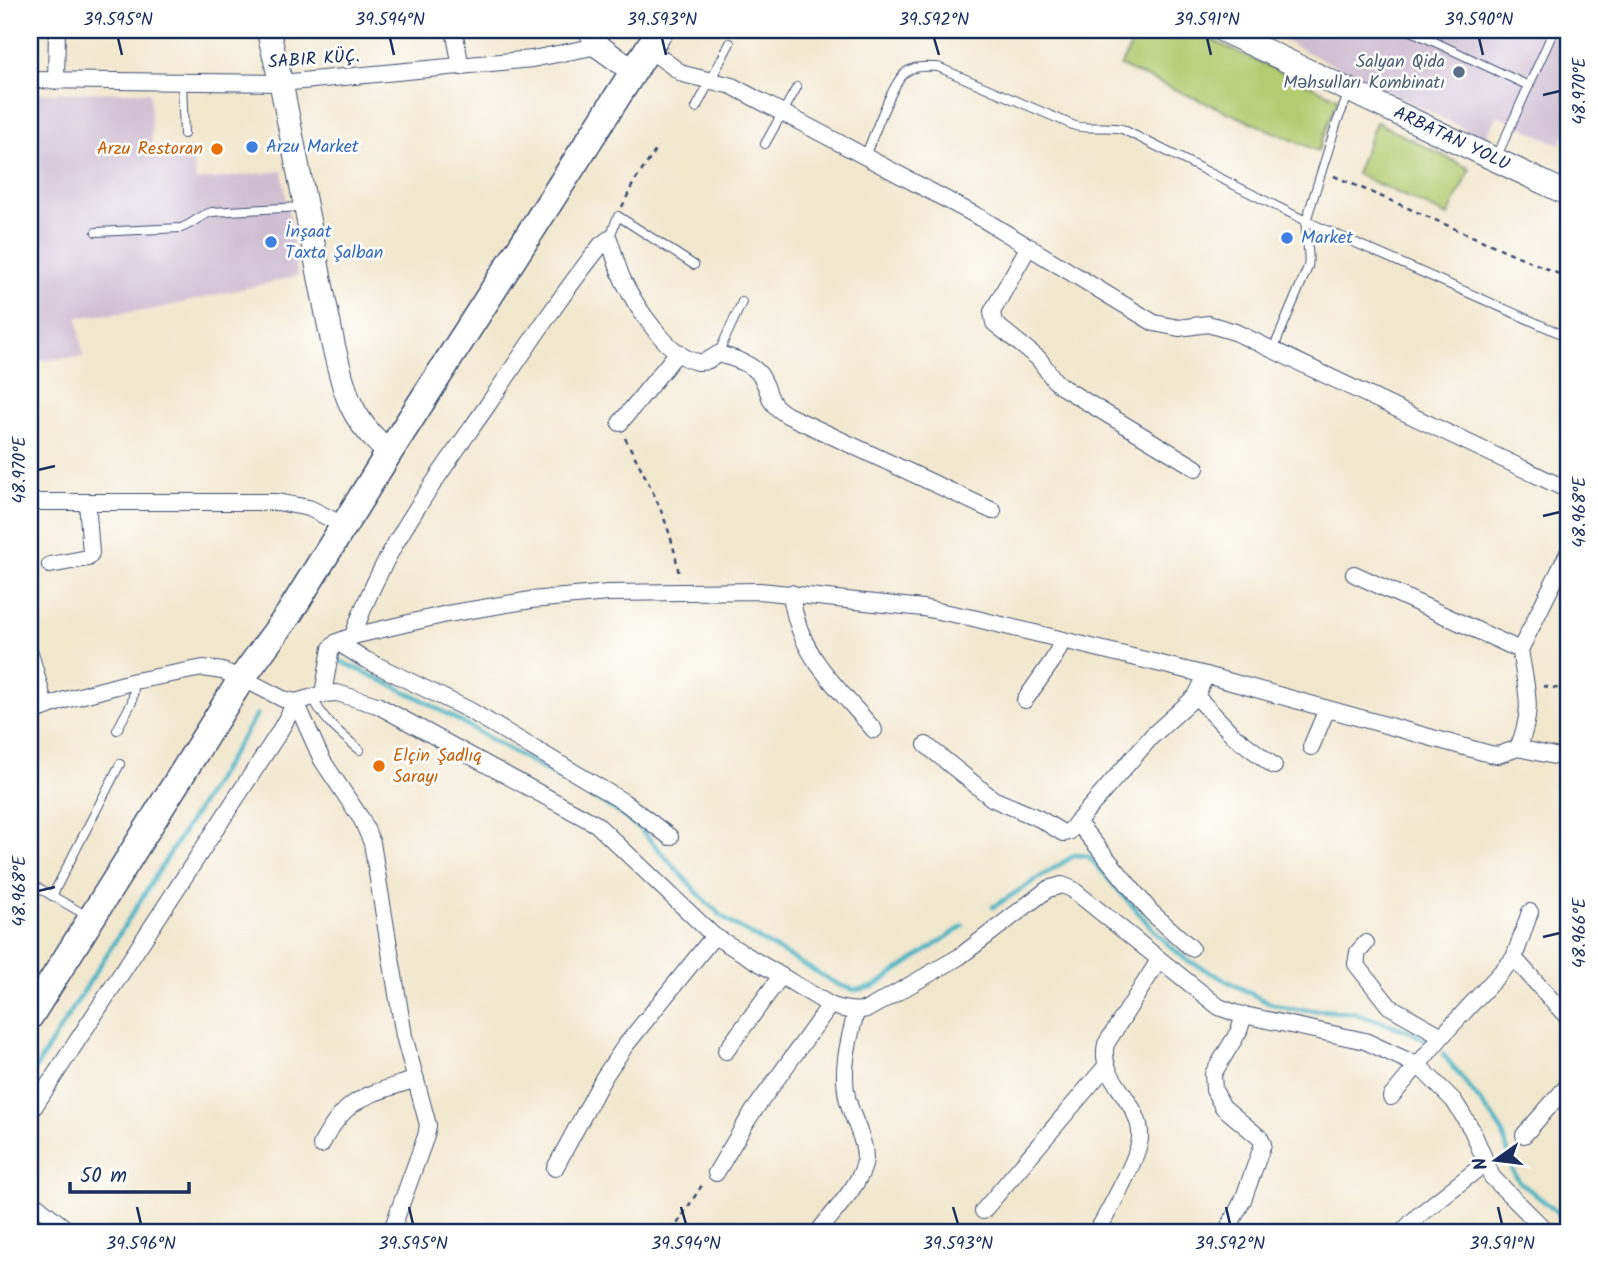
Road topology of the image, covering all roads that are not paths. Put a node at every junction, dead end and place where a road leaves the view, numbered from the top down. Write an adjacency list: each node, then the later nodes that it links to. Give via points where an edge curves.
1 (57, 30): 13 (street)
2 (268, 30): 16 (street)
3 (454, 30): 11 (street)
4 (1222, 30): 19 (street, ARBATAN YOLU)
5 (1409, 30): 17 (lane)
6 (1554, 30): 17 (lane)
7 (651, 36): 10 (main road); 14 (street, via 683,74); 55 (main road, via 289,614)
8 (594, 38): 10 (street); 11 (street, SABIR KÜÇ., via 532,59)
9 (730, 43): 14 (lane)
10 (623, 64): 39 (main road)
11 (461, 67): 16 (street, SABIR KÜÇ.)
12 (30, 80): 13 (street, SABIR KÜÇ.)
13 (55, 81): 15 (street, SABIR KÜÇ.)
14 (711, 81): 20 (lane); 21 (street, via 732,86)
15 (181, 83): 16 (street, SABIR KÜÇ.); 22 (lane)
16 (281, 83): 27 (street)
17 (1529, 86): 25 (lane)
18 (797, 87): 21 (lane)
19 (1350, 90): 25 (street, ARBATAN YOLU); 28 (lane)
20 (696, 108)
21 (783, 113): 23 (lane); 24 (street)
22 (184, 134)
23 (765, 144)
24 (865, 156): 28 (lane, via 906,71 938,67 1075,127 1122,129); 31 (street)
25 (1495, 159): 26 (street, ARBATAN YOLU)
26 (1565, 185)
27 (305, 206): 29 (lane, via 212,212 181,228); 39 (street, via 344,387 352,411)
28 (1306, 221): 34 (lane); 35 (lane, via 1308,268)
29 (96, 232)
30 (609, 239): 32 (lane, via 618,216); 36 (street, via 631,296); 50 (street, via 554,309 397,539)
31 (1029, 246): 35 (street, via 1154,323 1179,328 1218,326); 40 (street, via 992,312 994,323 1039,359 1062,387)
32 (694, 265)
33 (741, 302): 37 (lane)
34 (1568, 337)
35 (1273, 350): 41 (street)
36 (678, 352): 37 (street, via 697,362); 38 (street)
37 (718, 354): 44 (street, via 755,369 770,401 787,415)
38 (620, 423)
39 (380, 444): 45 (main road)
40 (1196, 468)
41 (1568, 490)
42 (30, 502): 43 (street)
43 (87, 502): 45 (street, via 277,502 309,508); 47 (street, via 91,553 88,558)
44 (993, 511)
45 (333, 520): 55 (main road, via 278,608)
46 (1568, 552): 52 (street)
47 (50, 565)
48 (1354, 574): 52 (street)
49 (791, 593): 50 (street, via 680,591 531,600 447,614); 51 (street, via 923,608); 65 (street, via 793,613 811,655)
50 (345, 639): 57 (street, via 331,648); 74 (street, via 383,668 469,710 624,802)
51 (1063, 640): 54 (street); 59 (street)
52 (1520, 650): 68 (street, via 1528,717)
53 (30, 653): 61 (street)
54 (1206, 675): 58 (street); 62 (street)
55 (242, 678): 56 (street, via 203,668); 60 (street); 78 (main road)
56 (135, 681): 61 (street); 64 (lane, via 132,702)
57 (318, 695): 60 (street); 69 (lane, via 318,711); 79 (street, via 349,696 377,705 596,824)
58 (1196, 696): 72 (street, via 1233,735); 73 (street, via 1152,736)
59 (1025, 700)
60 (296, 702): 94 (street, via 321,760 362,820 372,843 404,1036); 97 (street)
61 (45, 706): 63 (street)
62 (1327, 709): 67 (street); 68 (street, via 1490,754)
63 (30, 713)
64 (117, 730)
65 (874, 730)
66 (926, 745): 73 (street, via 993,799 1063,833)
67 (1311, 747)
68 (1518, 748): 70 (street)
69 (359, 750)
70 (1568, 759)
71 (120, 764): 76 (lane)
72 (1274, 766)
73 (1077, 822): 81 (street, via 1151,912)
74 (670, 837)
75 (30, 883): 76 (lane)
76 (52, 896): 78 (lane)
77 (1530, 912): 82 (street)
78 (91, 918): 88 (main road)
79 (714, 936): 84 (street); 101 (street, via 625,1046)
80 (1366, 943): 90 (street, via 1356,964 1380,997)
81 (1191, 948)
82 (1514, 958): 89 (street); 90 (street)
83 (1159, 960): 86 (street, via 1062,885 1048,889 943,968); 87 (street, via 1219,1007); 92 (street, via 1106,1044)
84 (781, 976): 85 (street); 91 (street)
85 (830, 1005): 86 (street); 102 (street)
86 (856, 1012): 108 (street, via 844,1072 864,1167)
87 (1244, 1015): 93 (street, via 1365,1041); 110 (street, via 1213,1074 1214,1090 1223,1107 1264,1144)
88 (30, 1016)
89 (1568, 1018)
90 (1442, 1036): 93 (street)
91 (726, 1051)
92 (1106, 1066): 104 (street); 109 (street, via 1137,1116 1140,1140)
93 (1419, 1066): 96 (street); 100 (street, via 1454,1101)
94 (416, 1079): 99 (street, via 358,1099 332,1123); 107 (street, via 428,1125)
95 (1568, 1086): 98 (street)
96 (1391, 1097)
97 (30, 1113)
98 (1524, 1135)
99 (320, 1145)
100 (1485, 1164): 105 (street); 111 (street)
101 (555, 1168)
102 (716, 1173)
103 (30, 1199): 106 (street)
104 (983, 1211)
105 (1545, 1231)
106 (70, 1232)
107 (391, 1232)
108 (818, 1232)
109 (1097, 1232)
110 (1227, 1232)
111 (1402, 1232)

